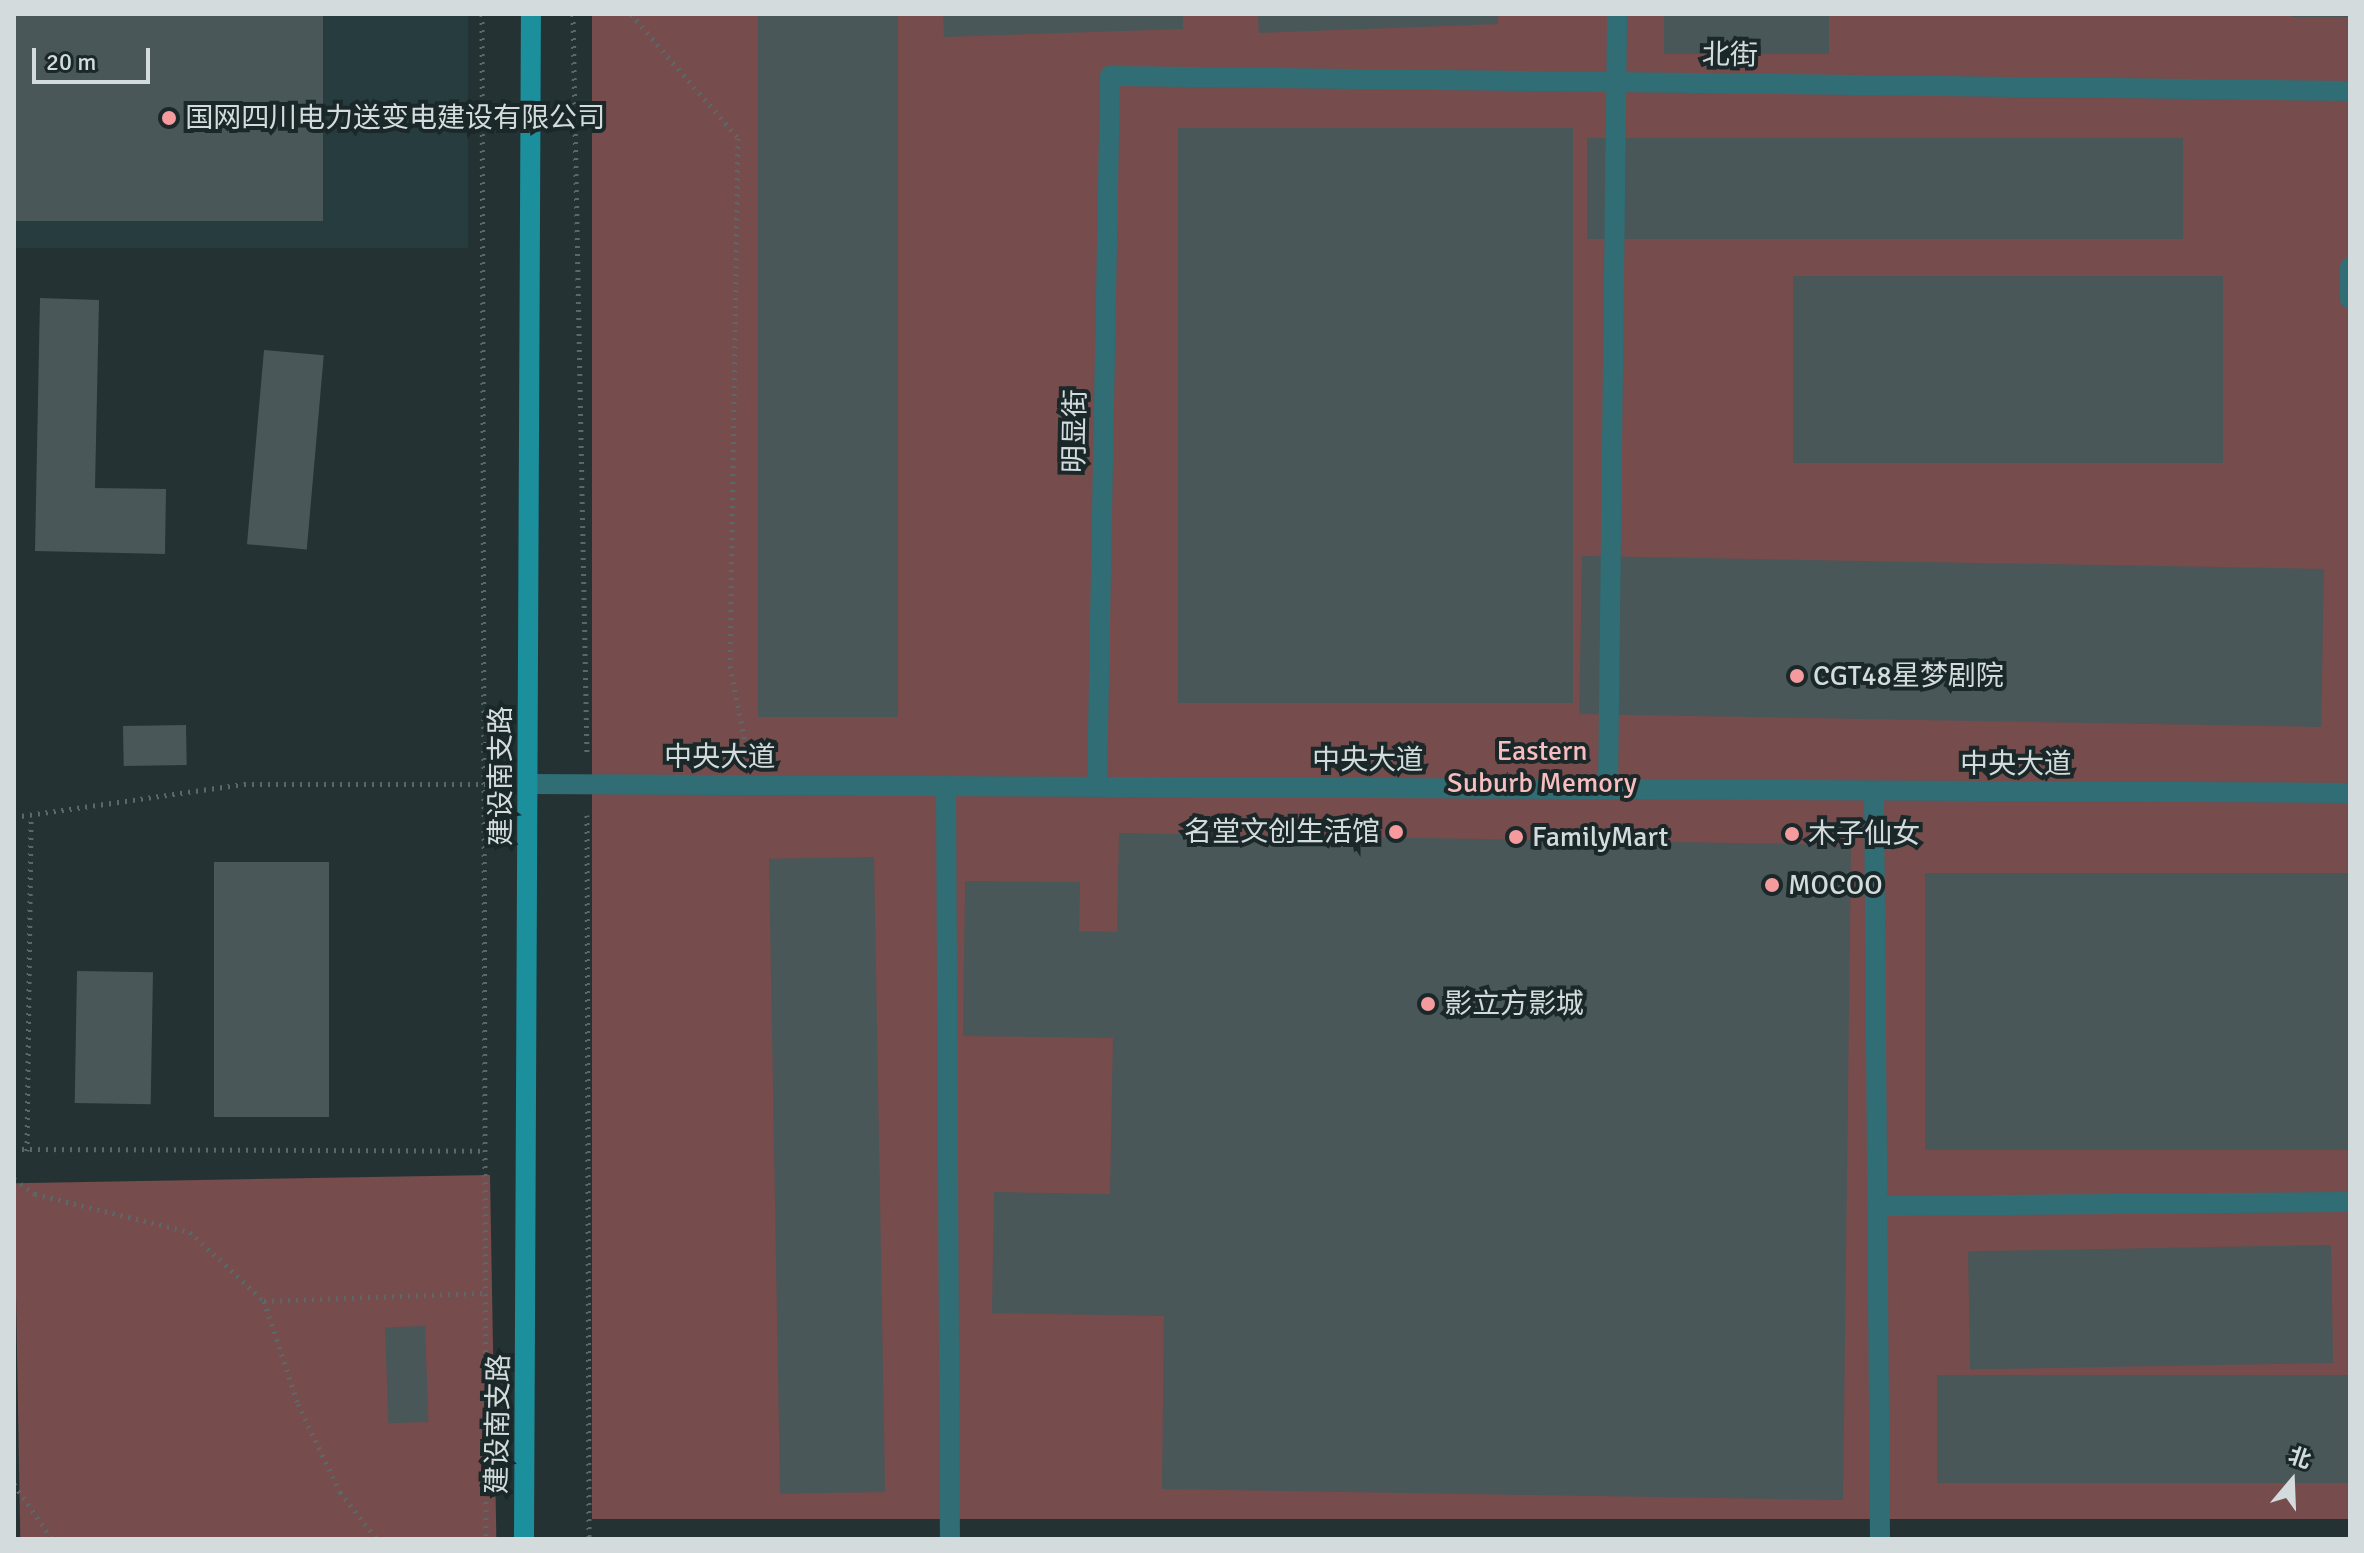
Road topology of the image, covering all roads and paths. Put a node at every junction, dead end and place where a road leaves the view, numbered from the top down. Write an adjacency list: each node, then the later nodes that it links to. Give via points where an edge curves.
1 (482, 14): 11 (path)
2 (531, 14): 10 (street, 建设南支路)
3 (631, 14): 12 (path, via 738,138 730,666)
4 (1617, 14): 6 (street)
5 (1110, 76): 6 (street, 北街); 14 (street, 明显街)
6 (1615, 82): 7 (street, 北街); 15 (street)
7 (2350, 91)
8 (2350, 267): 9 (street)
9 (2350, 299)
10 (529, 784): 11 (path); 12 (street, 中央大道); 32 (street, 建设南支路)
11 (483, 785): 18 (path, via 244,784); 22 (path)
12 (754, 785): 13 (street, 中央大道)
13 (946, 786): 14 (street, 中央大道); 33 (street)
14 (1097, 787): 15 (street, 中央大道)
15 (1608, 789): 16 (street, 中央大道)
16 (1874, 791): 17 (street, 中央大道); 25 (street)
17 (2350, 793)
18 (31, 816): 19 (path); 21 (path)
19 (14, 817)
20 (14, 1149): 21 (path)
21 (27, 1151): 22 (path)
22 (483, 1151): 26 (path)
23 (14, 1179): 27 (path, via 35,1194 190,1232)
24 (2350, 1202): 25 (street)
25 (1878, 1206): 34 (street)
26 (484, 1293): 27 (path); 31 (path)
27 (264, 1301): 30 (path, via 298,1404 340,1492)
28 (14, 1484): 29 (path)
29 (52, 1539)
30 (377, 1539)
31 (486, 1539)
32 (524, 1539)
33 (950, 1539)
34 (1880, 1539)

